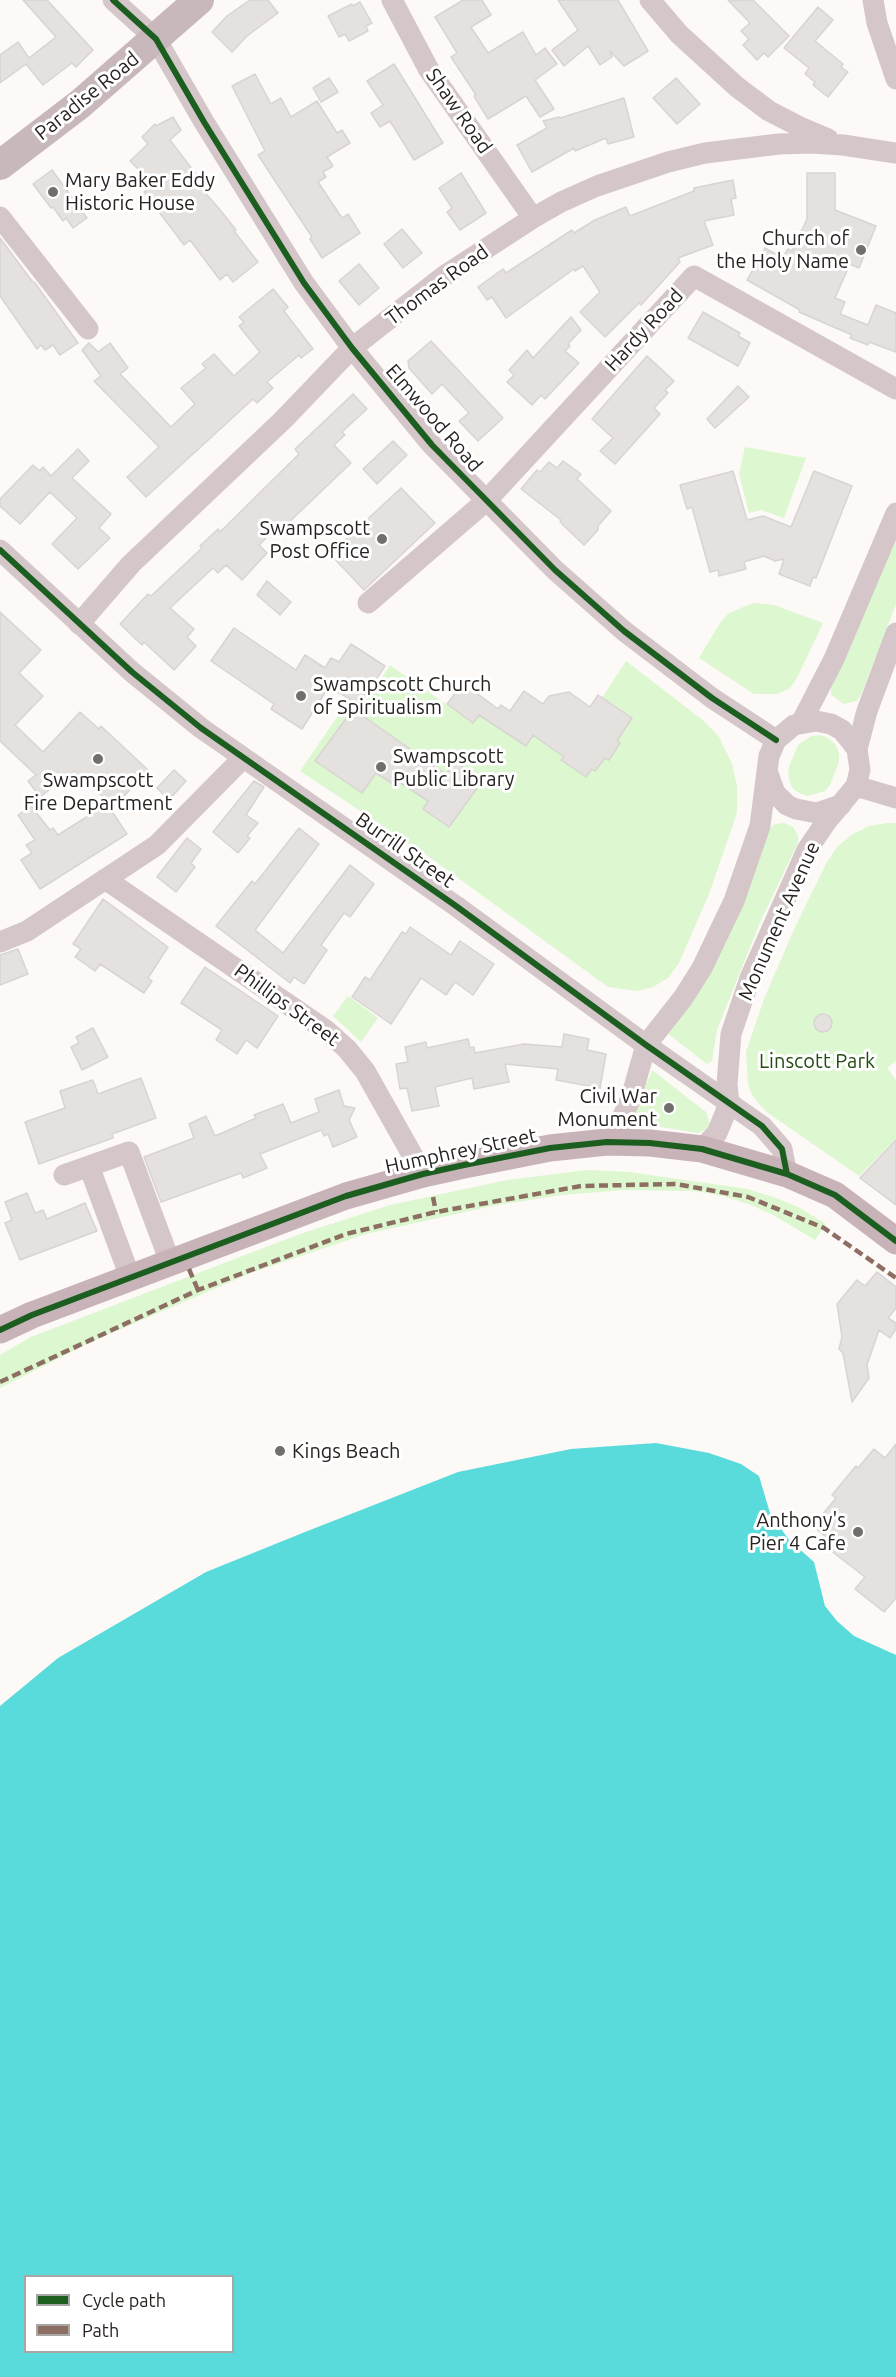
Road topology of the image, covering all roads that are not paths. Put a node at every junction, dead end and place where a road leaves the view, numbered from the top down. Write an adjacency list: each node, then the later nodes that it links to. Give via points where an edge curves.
1 (112, 0): 6 (street, Elmwood Road)
2 (199, 0): 6 (highway, Paradise Road)
3 (392, 0): 12 (street, Shaw Road, via 429,70)
4 (650, 0): 8 (street, via 679,34 736,87 785,120)
5 (873, 0): 7 (street, via 876,23)
6 (156, 39): 10 (highway, Paradise Road, via 53,127); 14 (street, Elmwood Road, via 298,274)
7 (896, 79)
8 (843, 145): 9 (street, Thomas Road); 12 (street, Thomas Road, via 779,144 705,153 597,186)
9 (896, 153)
10 (0, 165)
11 (0, 217): 13 (street)
12 (533, 218): 14 (street, Thomas Road, via 444,276)
13 (88, 329)
14 (352, 348): 16 (street, Elmwood Road, via 432,445); 20 (street, Thomas Road, via 283,420 131,564)
15 (896, 389): 16 (street, Hardy Road, via 694,276)
16 (486, 501): 19 (street); 23 (street, Elmwood Road, via 624,631 712,698)
17 (896, 513): 22 (street, via 838,650)
18 (0, 550): 20 (street, Burrill Street)
19 (368, 603)
20 (79, 624): 25 (street, Burrill Street, via 165,700)
21 (896, 633): 24 (street)
22 (801, 723): 23 (street); 24 (street, via 831,724 848,736)
23 (776, 740): 26 (street, via 769,756)
24 (856, 749): 27 (street, via 860,770)
25 (242, 759): 30 (street, via 157,845); 32 (street, Burrill Street, via 456,906)
26 (768, 773): 29 (street, via 776,793 796,809 817,813); 32 (street, via 760,826 720,934 683,998)
27 (856, 786): 28 (street); 29 (street, Monument Avenue)
28 (896, 798)
29 (841, 805): 33 (street, Monument Avenue, via 807,850 750,978 731,1035)
30 (105, 879): 31 (street, via 27,931); 37 (street, Phillips Street, via 327,1031 347,1049 365,1071)
31 (0, 942)
32 (646, 1045): 33 (street, Burrill Street); 34 (street, via 631,1098)
33 (729, 1104): 35 (street, Monument Avenue, via 717,1133); 38 (street, Burrill Street, via 762,1126 782,1149)
34 (607, 1142): 35 (main road, Humphrey Street); 37 (main road, Humphrey Street, via 550,1148)
35 (702, 1149): 38 (main road, Humphrey Street)
36 (89, 1166): 39 (street); 41 (street, via 129,1152); 42 (street)
37 (423, 1174): 41 (main road, Humphrey Street, via 346,1196)
38 (787, 1174): 40 (main road, Humphrey Street, via 835,1195)
39 (64, 1175)
40 (896, 1241)
41 (170, 1262): 42 (main road, Humphrey Street)
42 (130, 1277): 43 (main road, Humphrey Street)
43 (32, 1315): 44 (main road, Humphrey Street); 45 (main road, Humphrey Street)
44 (0, 1324)
45 (0, 1330)

